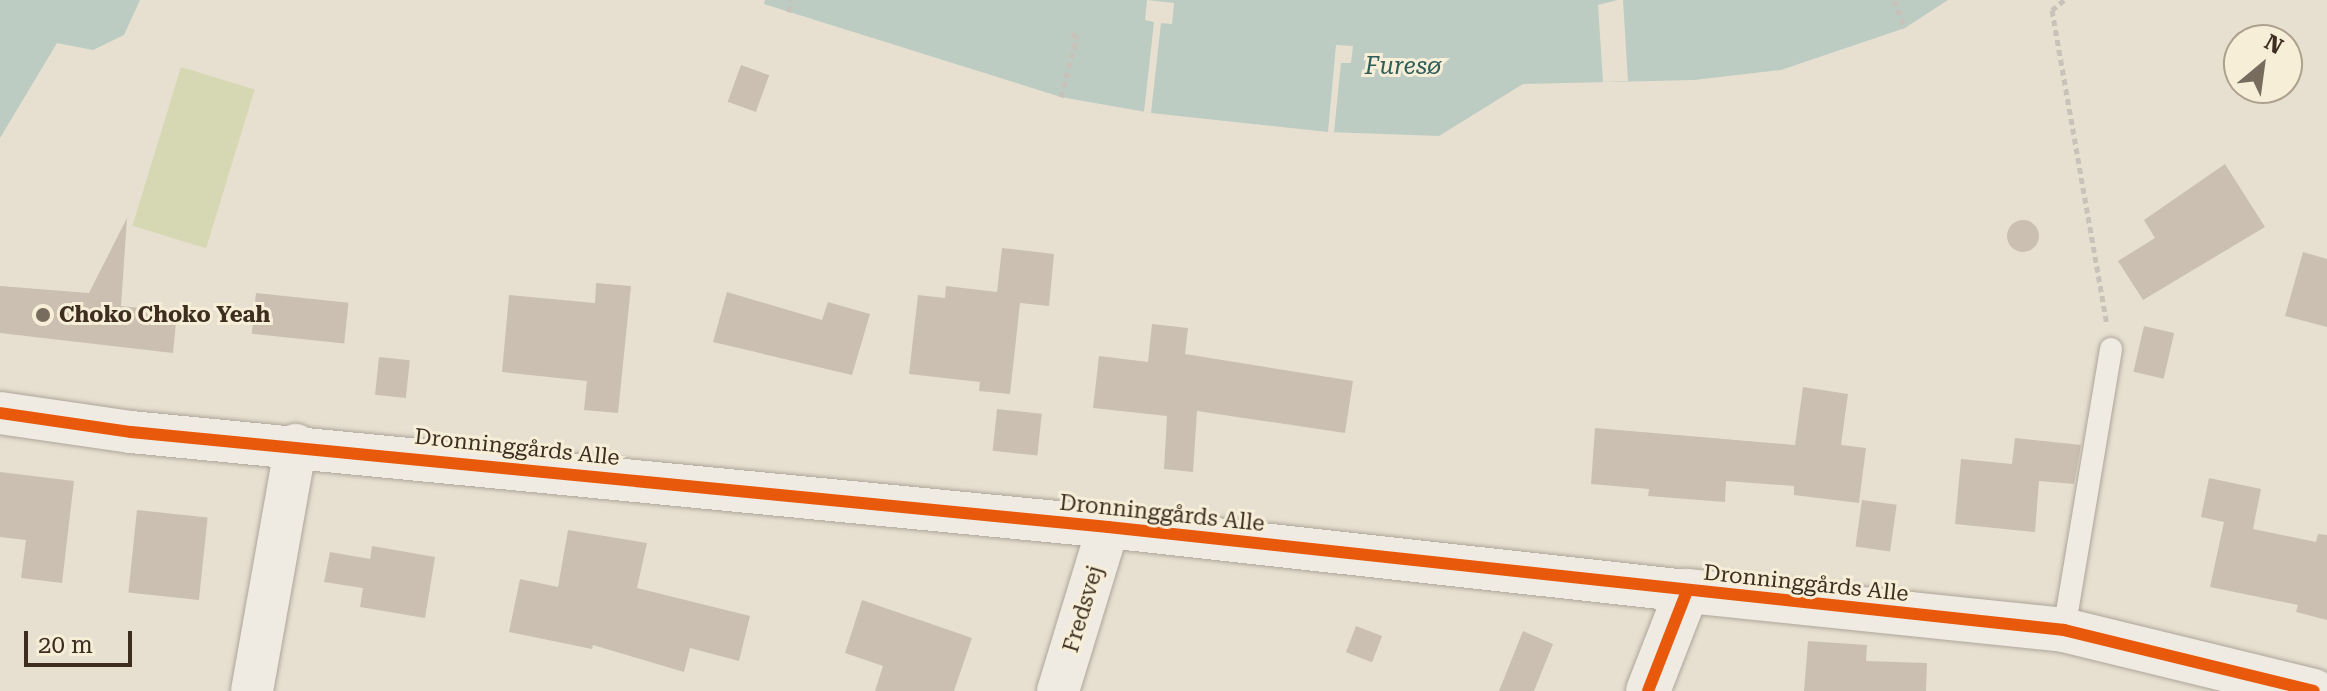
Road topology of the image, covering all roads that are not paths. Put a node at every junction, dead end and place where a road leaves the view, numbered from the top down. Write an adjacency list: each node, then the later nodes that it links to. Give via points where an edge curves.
1 (2111, 349): 6 (lane)
2 (0, 413): 3 (street, Dronninggårds Alle, via 131,432)
3 (296, 445): 4 (street, Dronninggårds Alle); 7 (street)
4 (1108, 527): 5 (street, Dronninggårds Alle); 8 (street, Fredsvej)
5 (1687, 591): 6 (street, Dronninggårds Alle); 9 (street)
6 (2064, 630): 10 (street, Dronninggårds Alle)
7 (252, 691)
8 (1058, 691)
9 (1648, 691)
10 (2314, 691)

